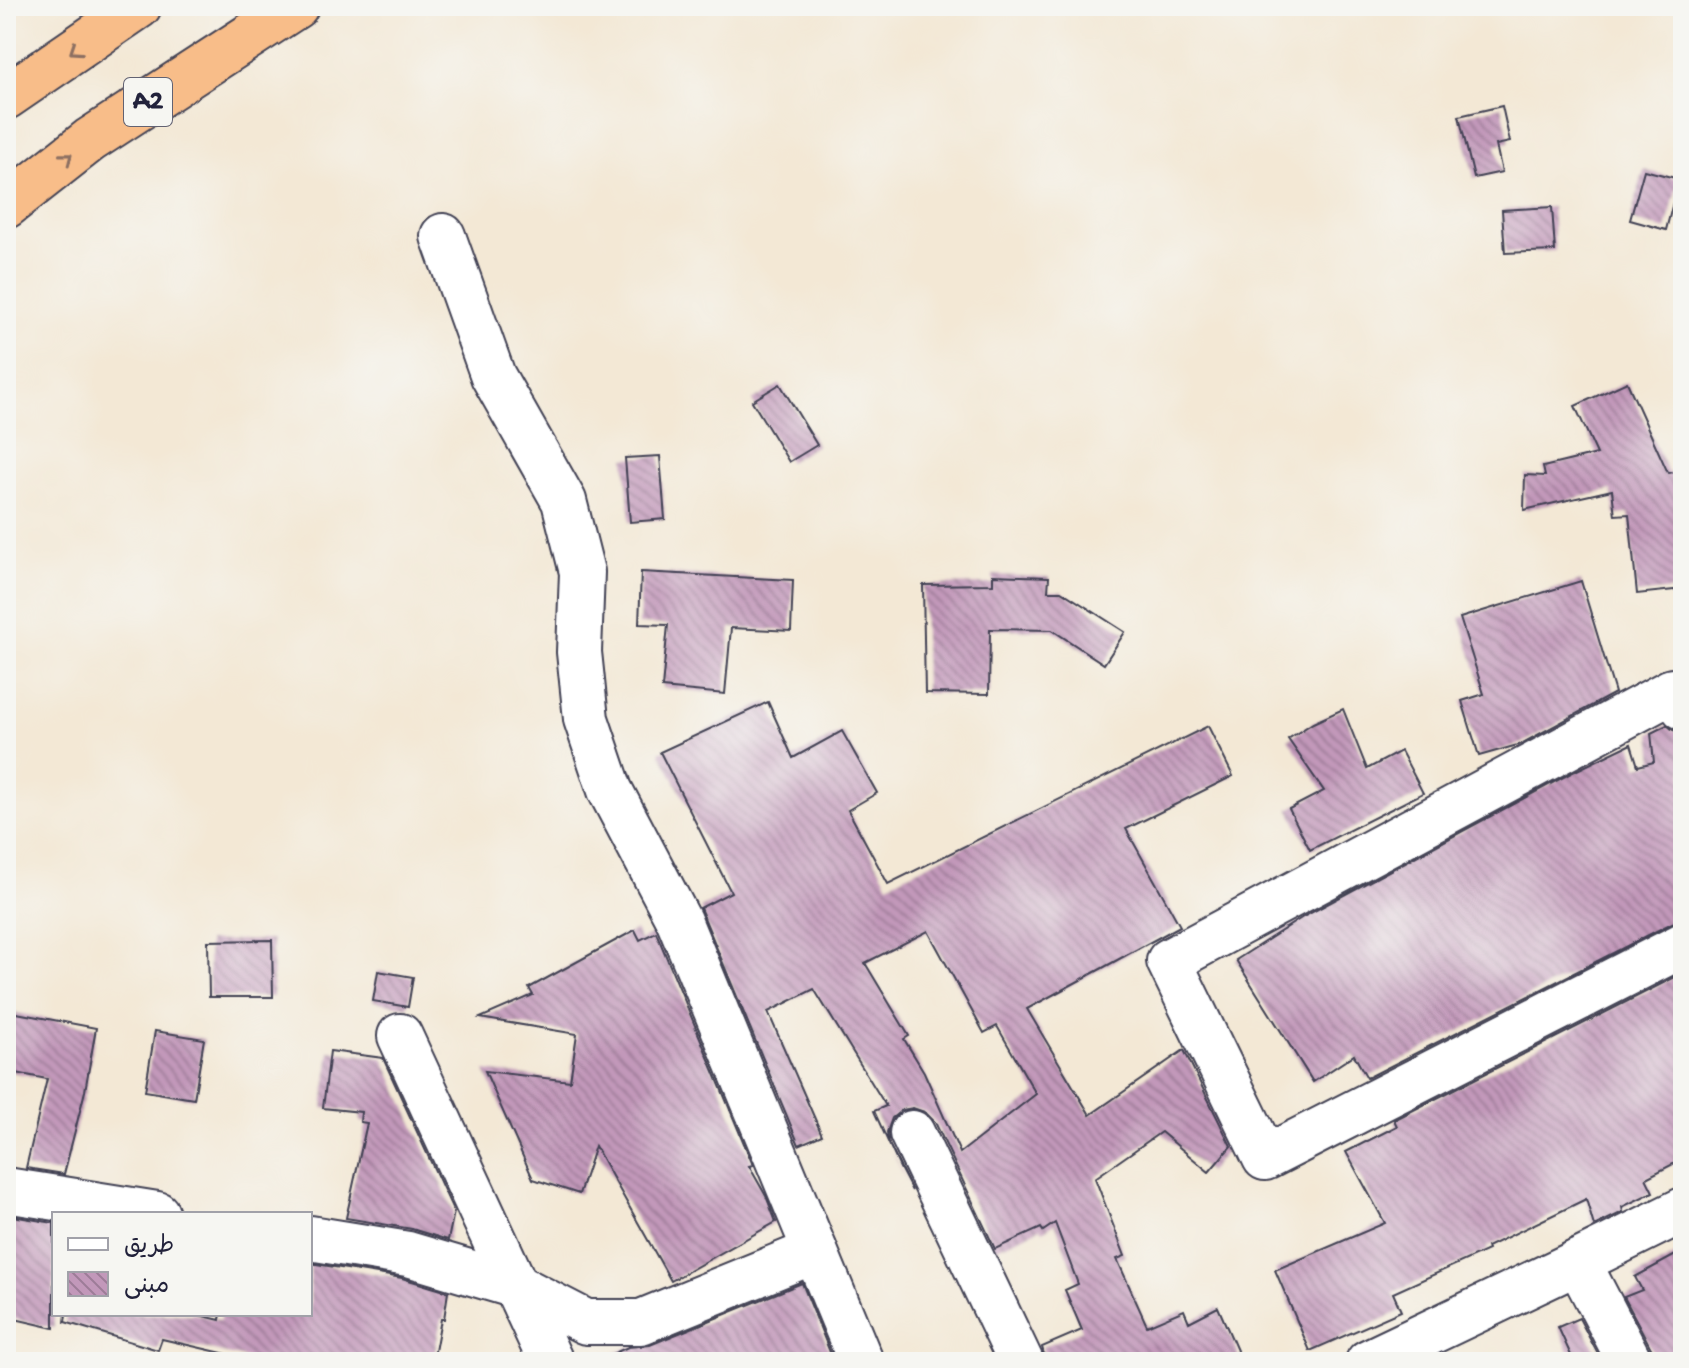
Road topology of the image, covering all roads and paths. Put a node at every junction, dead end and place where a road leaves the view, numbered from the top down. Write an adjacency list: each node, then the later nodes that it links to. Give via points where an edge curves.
1 (139, 6): 3 (highway, one-way to 3)
2 (296, 6): 4 (highway, A2, one-way to 2, via 90,140)
3 (6, 97)
4 (6, 206)
5 (443, 236): 14 (street, via 493,376 564,501 582,572 579,652 586,719 610,790 679,921)
6 (1677, 699): 7 (street, via 1169,961 1265,1158)
7 (1683, 945)
8 (400, 1036): 16 (street)
9 (912, 1133): 19 (street)
10 (6, 1190): 12 (street)
11 (1683, 1210): 15 (street)
12 (144, 1212)
13 (312, 1238): 16 (street, via 408,1254)
14 (815, 1251): 16 (street, via 641,1322 586,1322); 18 (street)
15 (1578, 1262): 20 (street); 21 (street)
16 (516, 1286): 17 (street)
17 (551, 1362)
18 (861, 1362)
19 (1021, 1362)
20 (1368, 1362)
21 (1630, 1362)

